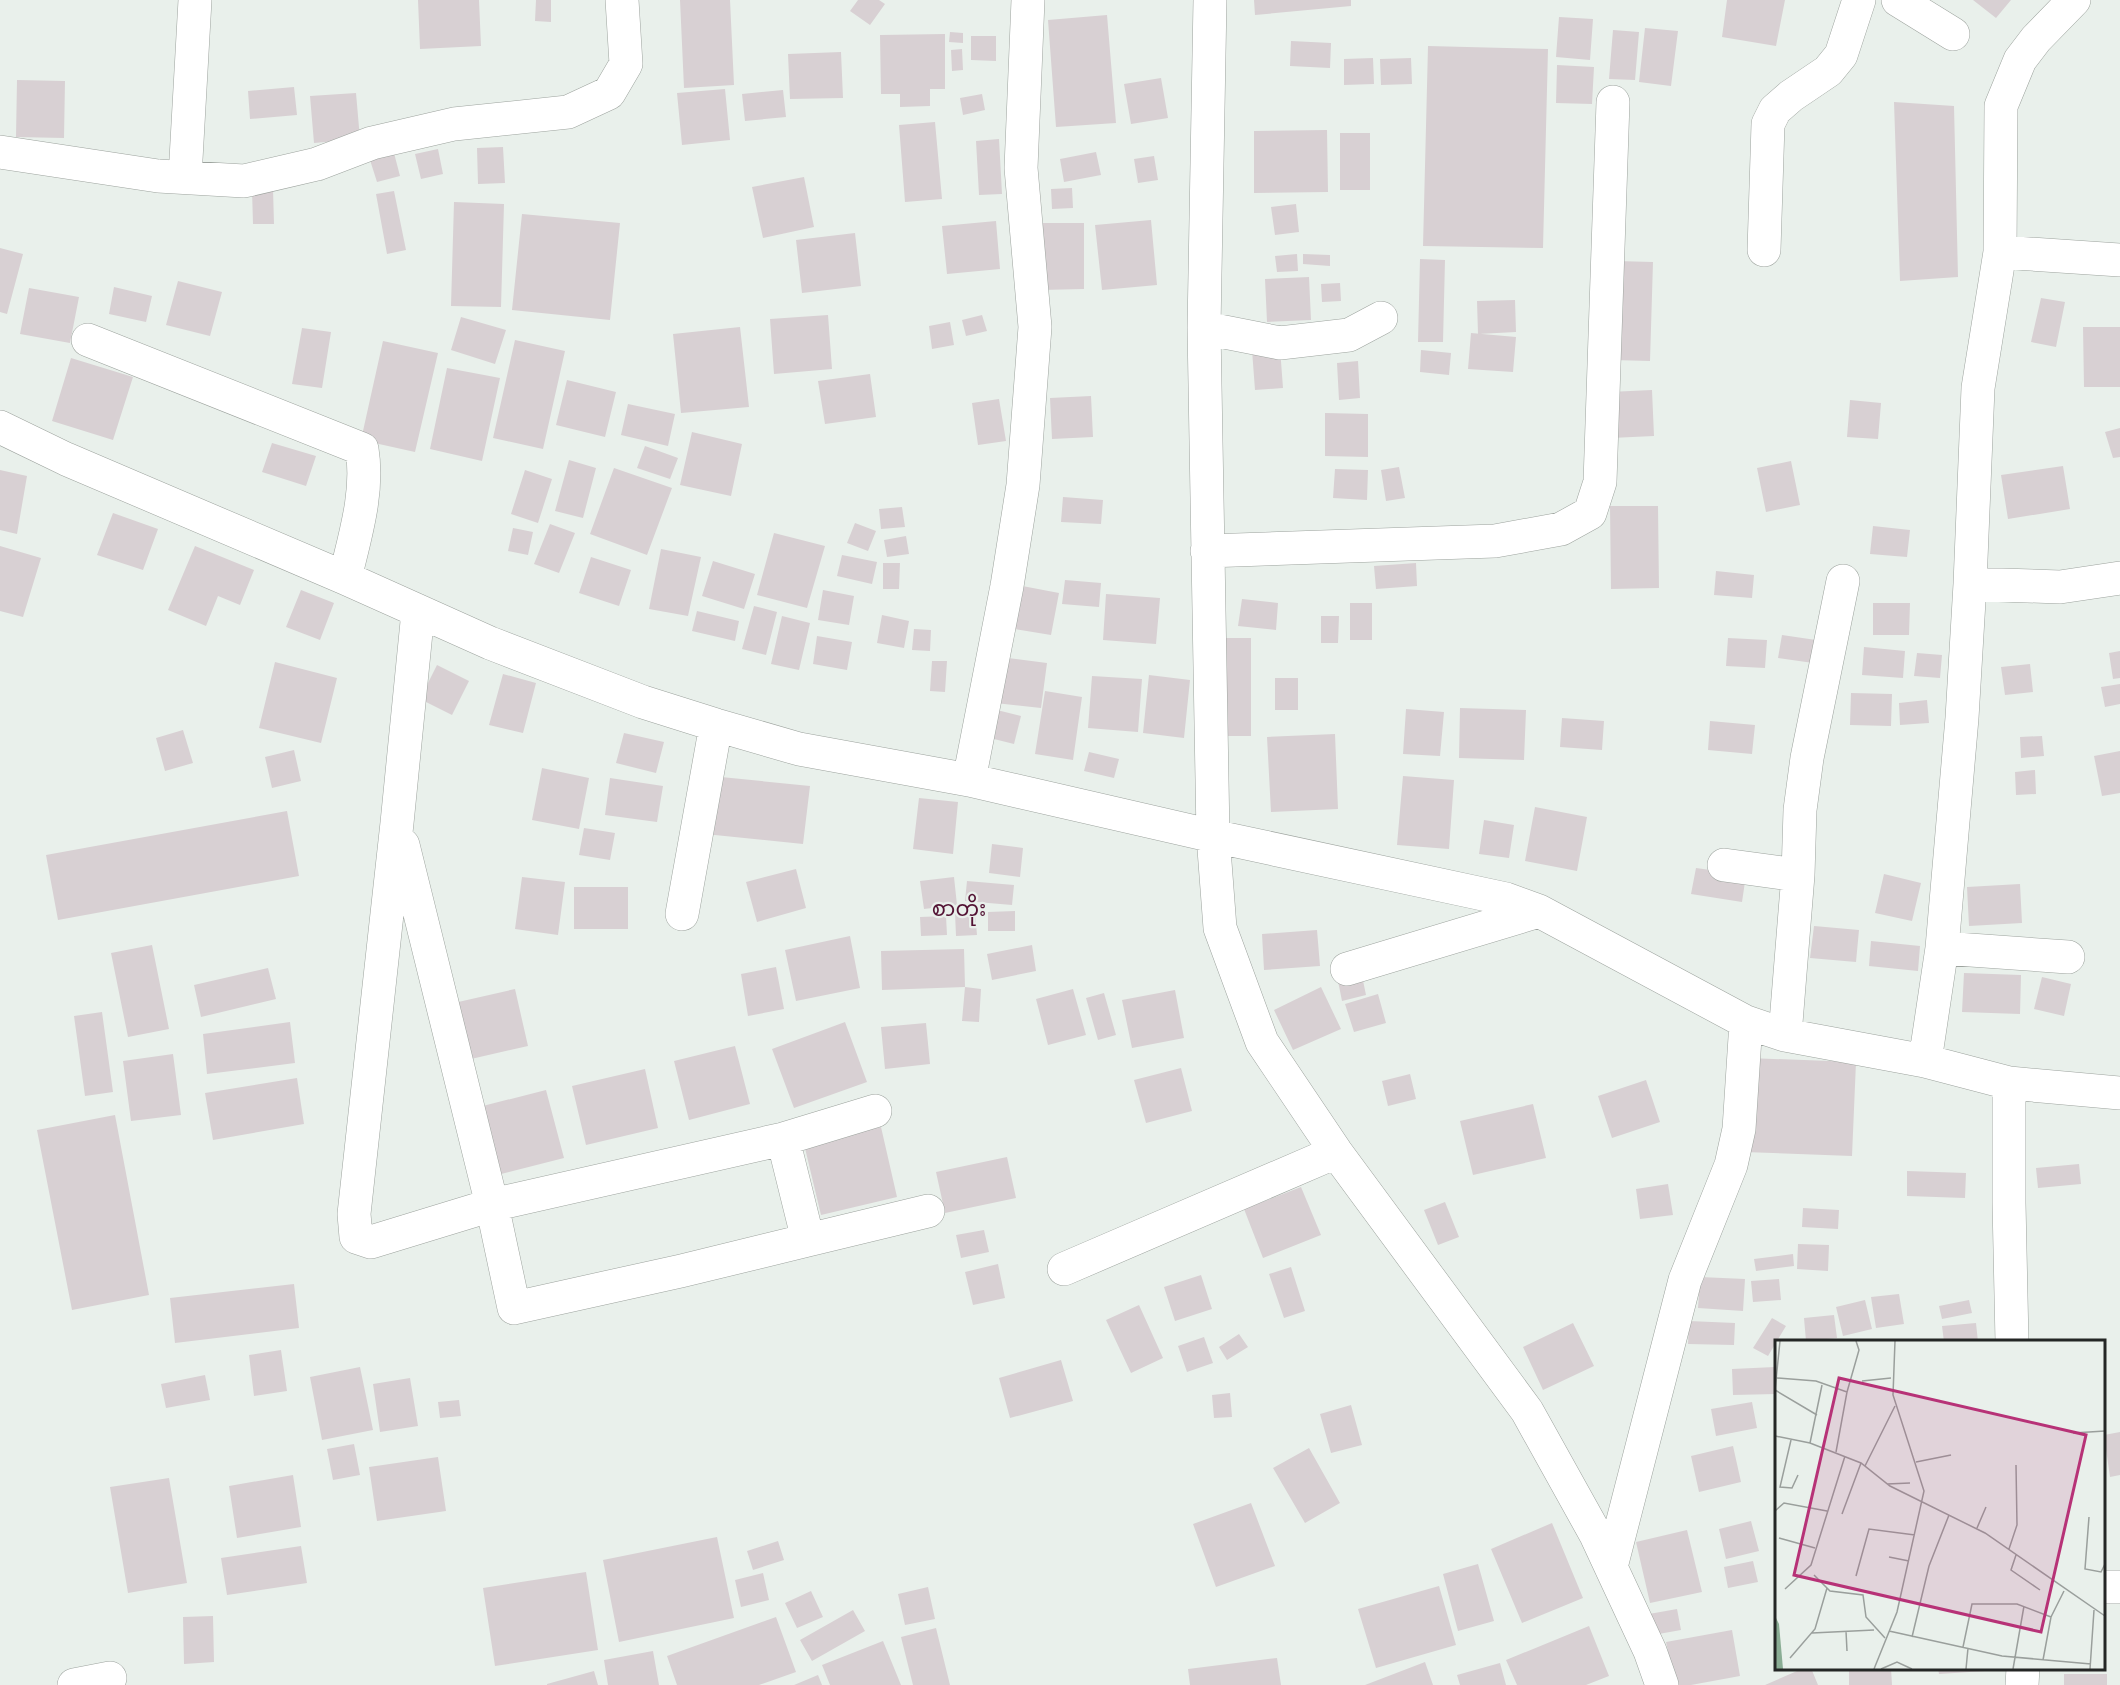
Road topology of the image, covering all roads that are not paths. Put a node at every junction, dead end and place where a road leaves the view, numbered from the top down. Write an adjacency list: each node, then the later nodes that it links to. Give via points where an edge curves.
1 (195, 0): 11 (street)
2 (622, 0): 11 (street, via 626,64 609,93 568,112 454,124 372,143 317,164 244,181)
3 (1028, 0): 26 (street, via 1021,168 1035,327 1024,474 1008,586)
4 (1210, 0): 16 (street)
5 (1859, 0): 12 (street, via 1840,55 1828,71 1775,110 1768,124)
6 (1898, 0): 8 (street)
7 (2074, 0): 13 (street, via 2020,60 2001,106)
8 (1953, 34)
9 (1613, 102): 19 (street, via 1600,482 1590,513 1561,529 1495,541)
10 (0, 152): 11 (street)
11 (185, 177)
12 (1764, 250)
13 (2000, 252): 14 (street); 23 (street, via 1978,388)
14 (2120, 260)
15 (1381, 318): 16 (street, via 1349,335 1280,343)
16 (1204, 328): 19 (street)
17 (88, 340): 20 (street, via 362,449 366,470 362,502)
18 (0, 427): 20 (street)
19 (1207, 551): 28 (street)
20 (345, 578): 24 (street)
21 (2120, 578): 23 (street, via 2060,587)
22 (1843, 581): 30 (street, via 1807,758)
23 (1970, 584): 33 (street)
24 (418, 612): 25 (street, via 490,644); 27 (street)
25 (716, 725): 26 (street, via 799,749); 32 (street)
26 (969, 780): 28 (street)
27 (397, 823): 44 (street); 44 (street, via 354,1214 356,1237 371,1242)
28 (1213, 836): 31 (street, via 1506,899); 43 (street, via 1220,928 1262,1042)
29 (1724, 865): 30 (street)
30 (1798, 875): 37 (street)
31 (1539, 911): 35 (street); 36 (street)
32 (682, 914)
33 (1942, 948): 34 (street); 38 (street)
34 (2068, 957)
35 (1347, 969)
36 (1746, 1022): 37 (street); 49 (street, via 1738,1129 1731,1165 1685,1280)
37 (1785, 1035): 38 (street)
38 (1924, 1061): 39 (street)
39 (2009, 1083): 40 (street); 48 (street)
40 (2120, 1093)
41 (875, 1111): 42 (street)
42 (783, 1138): 44 (street); 46 (street)
43 (1336, 1152): 47 (street); 49 (street, via 1527,1411)
44 (492, 1205): 46 (street, via 514,1308)
45 (928, 1211): 46 (street)
46 (808, 1240)
47 (1064, 1269)
48 (2012, 1340)
49 (1611, 1567): 53 (street)
50 (2024, 1670): 54 (street)
51 (110, 1678): 52 (street)
52 (74, 1685)
53 (1662, 1685)
54 (2022, 1685)

